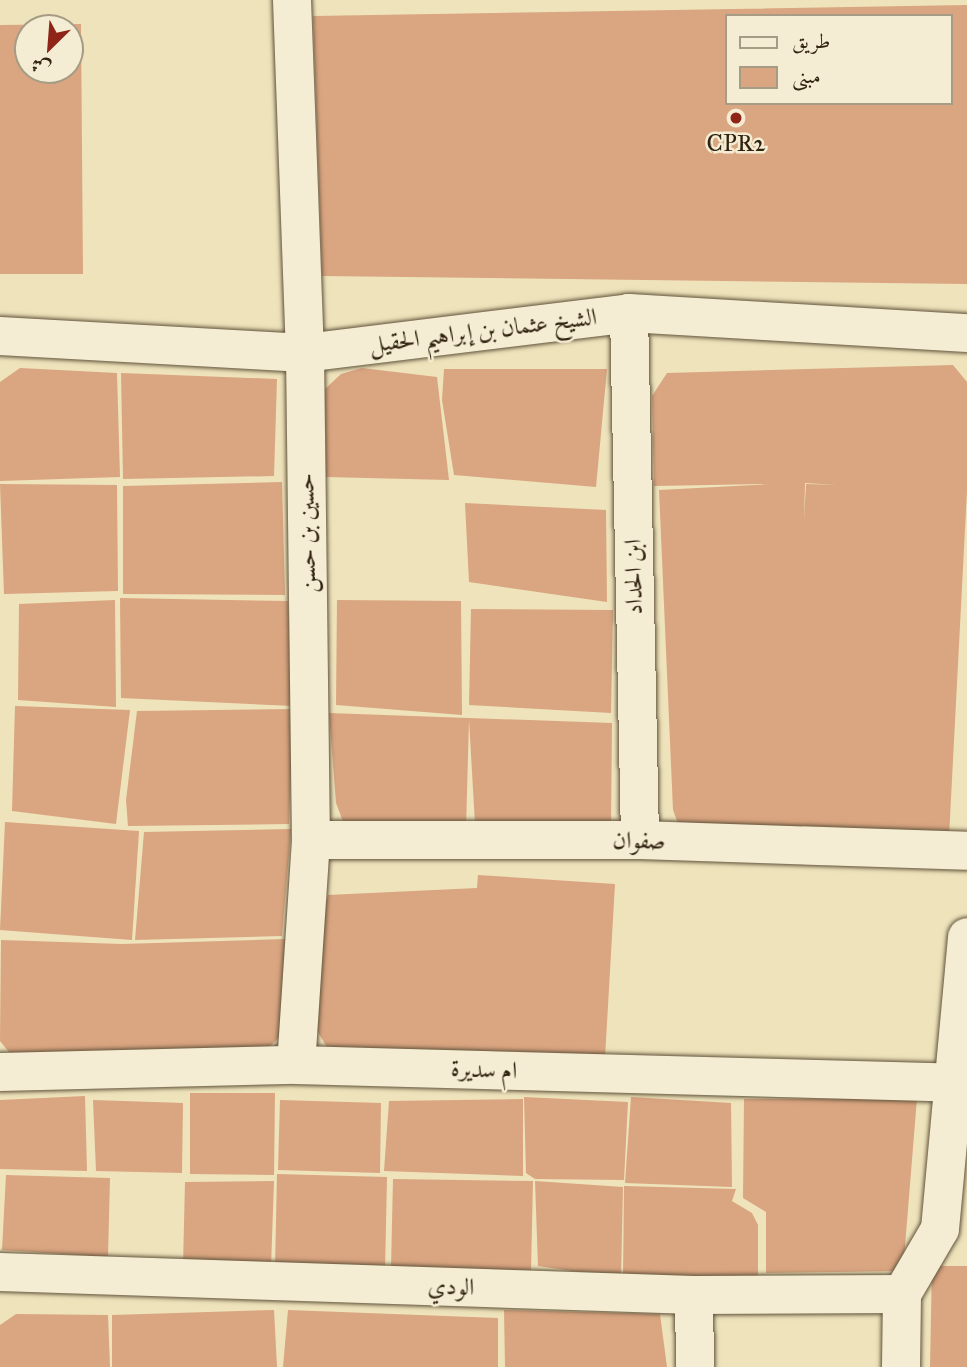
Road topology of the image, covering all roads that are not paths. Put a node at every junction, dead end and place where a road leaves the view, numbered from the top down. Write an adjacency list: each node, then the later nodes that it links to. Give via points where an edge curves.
1 (292, 0): 5 (street, حسين بن حسن)
2 (629, 313): 3 (street, الشيخ عثمان بن إبراهيم الحقيل); 5 (street, الشيخ عثمان بن إبراهيم الحقيل); 7 (street, ابن الحداد)
3 (967, 333)
4 (0, 336): 5 (street, الشيخ عثمان بن إبراهيم الحقيل)
5 (305, 354): 6 (street, حسين بن حسن)
6 (311, 840): 7 (street, صفوان); 10 (street, حسين بن حسن)
7 (640, 840): 8 (street, صفوان)
8 (967, 851)
9 (967, 937): 12 (street)
10 (296, 1065): 11 (street, ام سديرة); 12 (street, ام سديرة)
11 (0, 1072)
12 (962, 1083): 13 (street)
13 (954, 1228): 15 (street)
14 (0, 1272): 16 (street, الودي)
15 (902, 1294): 16 (street, الودي); 18 (street)
16 (694, 1295): 17 (street)
17 (695, 1367)
18 (901, 1367)

